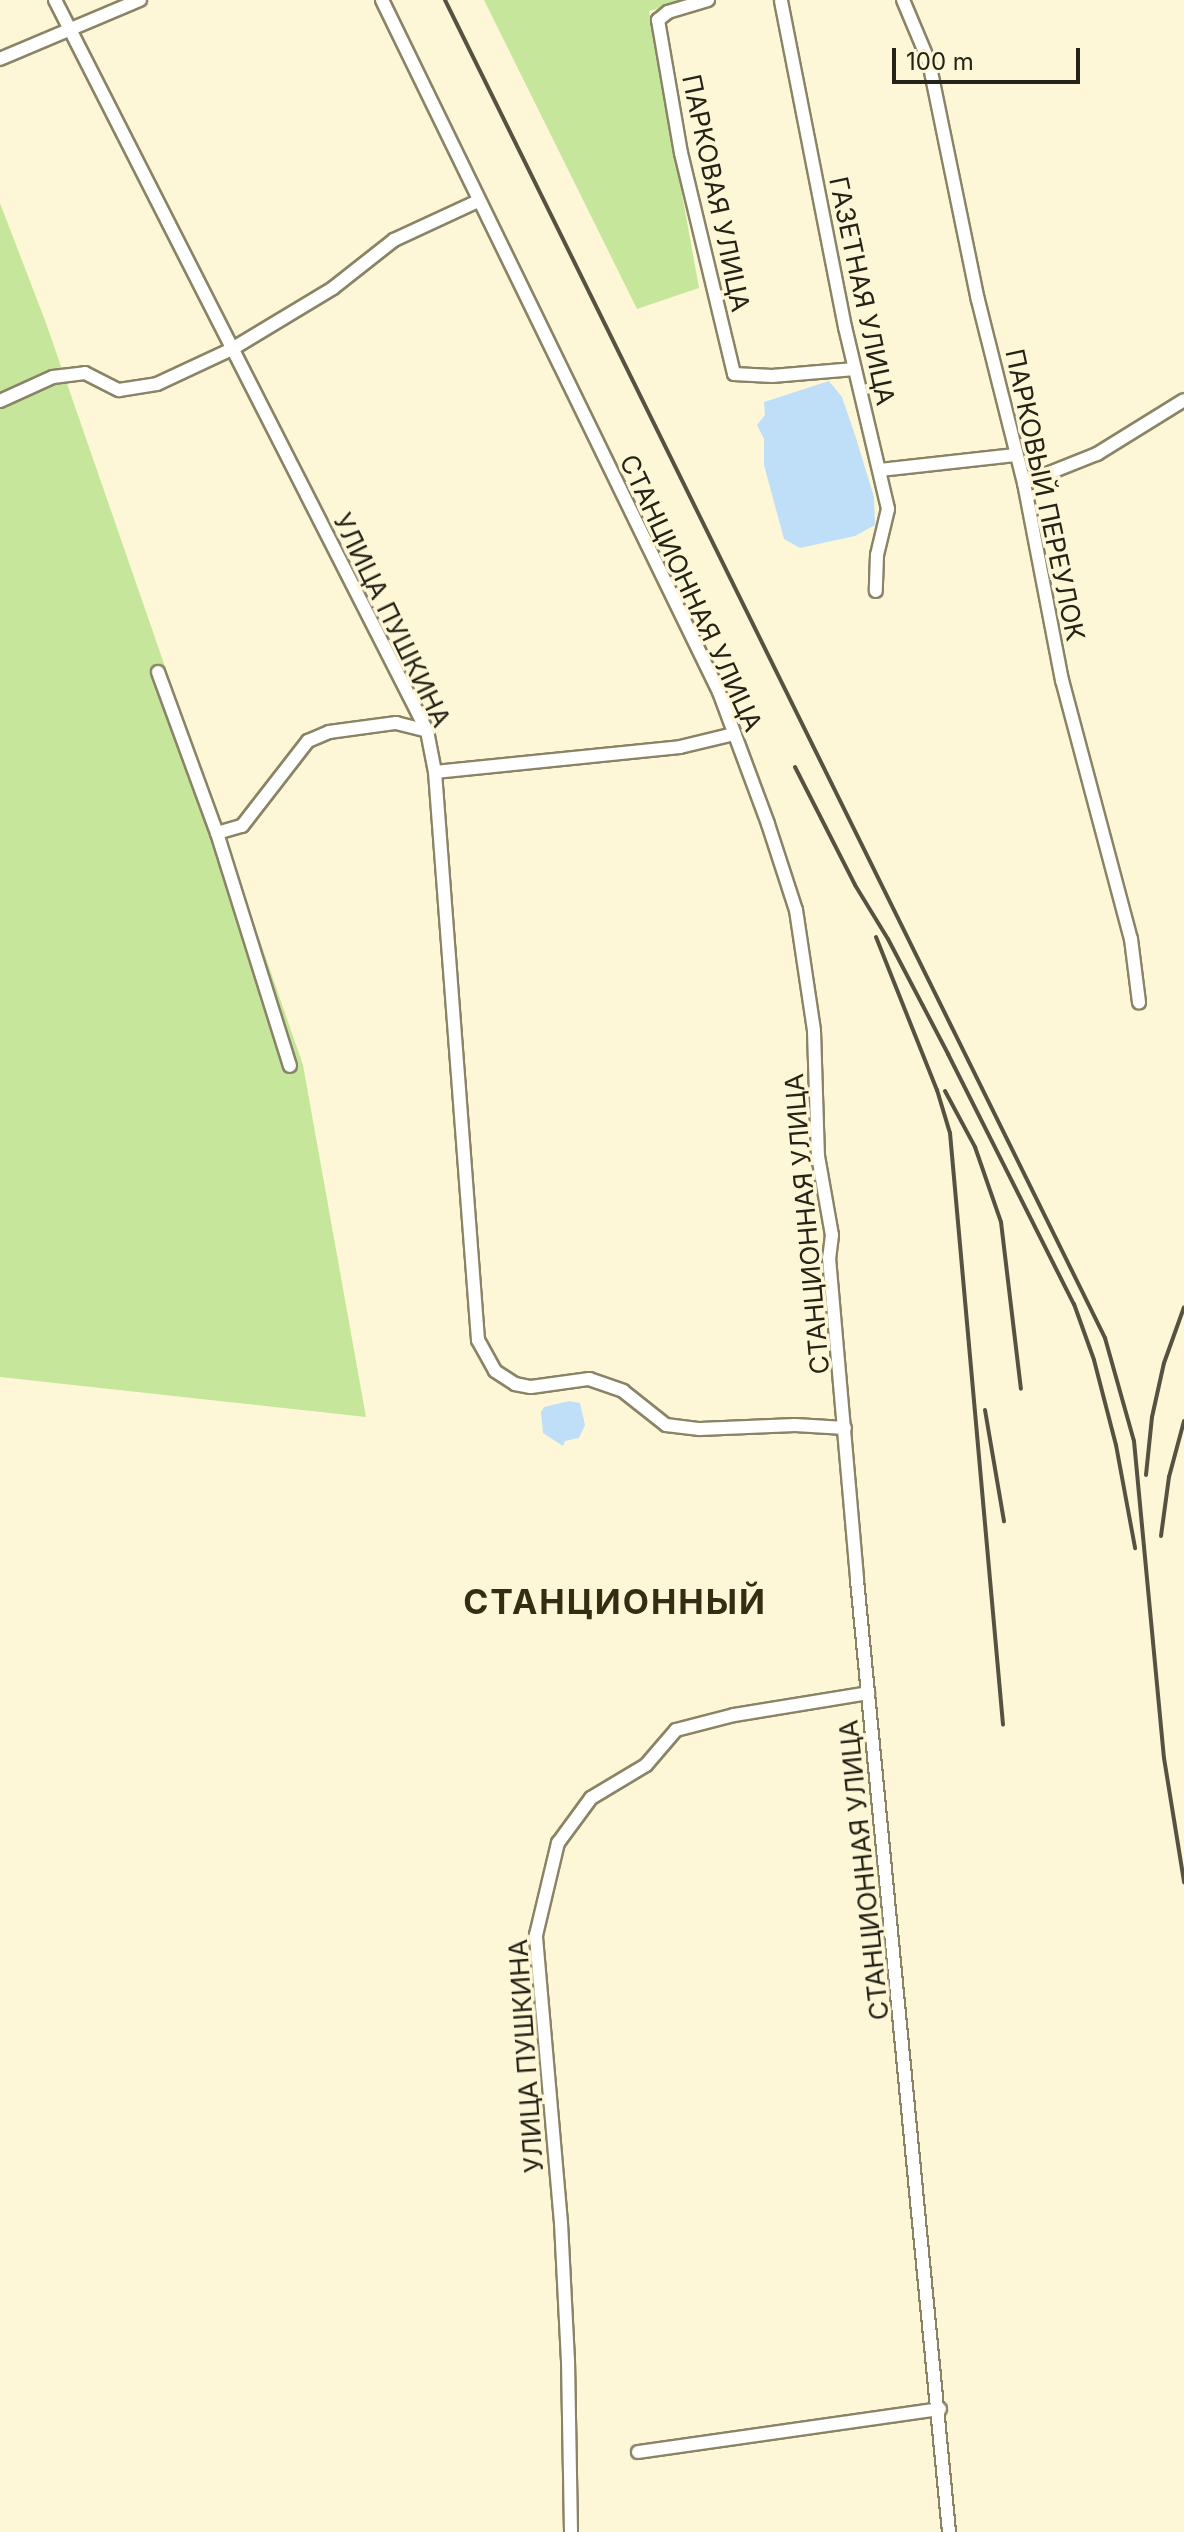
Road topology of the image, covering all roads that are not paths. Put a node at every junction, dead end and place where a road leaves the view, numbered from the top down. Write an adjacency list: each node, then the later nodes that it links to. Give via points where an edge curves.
1 (55, 0): 7 (street, УЛИЦА ПУШКИНА)
2 (140, 0): 7 (street)
3 (382, 0): 9 (street, СТАНЦИОННАЯ УЛИЦА)
4 (708, 0): 11 (street, ПАРКОВАЯ УЛИЦА, via 658,20 681,153 734,374)
5 (781, 0): 11 (street, ГАЗЕТНАЯ УЛИЦА)
6 (903, 0): 14 (street, ПАРКОВЫЙ ПЕРЕУЛОК, via 929,62)
7 (68, 27): 8 (street); 10 (street, УЛИЦА ПУШКИНА)
8 (0, 59)
9 (478, 201): 10 (street, via 394,240 333,288); 20 (street, СТАНЦИОННАЯ УЛИЦА, via 719,692)
10 (232, 349): 13 (street, via 157,384 119,390 85,373 53,377); 19 (street, УЛИЦА ПУШКИНА)
11 (855, 369): 15 (street, ГАЗЕТНАЯ УЛИЦА)
12 (1184, 400): 16 (street, via 1097,454)
13 (0, 401)
14 (1015, 455): 15 (street); 16 (street, ПАРКОВЫЙ ПЕРЕУЛОК)
15 (880, 470): 17 (street, ГАЗЕТНАЯ УЛИЦА, via 888,509 877,555)
16 (1024, 483): 23 (street, ПАРКОВЫЙ ПЕРЕУЛОК, via 1062,680 1131,939)
17 (876, 591)
18 (158, 672): 22 (street)
19 (427, 731): 21 (street, УЛИЦА ПУШКИНА); 22 (street, via 396,723 329,732 308,741 242,826)
20 (734, 734): 21 (street, via 680,747); 25 (street, СТАНЦИОННАЯ УЛИЦА, via 796,910 814,1031 818,1156 832,1235 829,1258)
21 (435, 772): 25 (street, УЛИЦА ПУШКИНА, via 478,1340 495,1371 531,1387 589,1379 623,1391 666,1425)
22 (217, 833): 24 (street)
23 (1139, 1002)
24 (290, 1066)
25 (845, 1428): 26 (street, СТАНЦИОННАЯ УЛИЦА)
26 (868, 1693): 27 (street, СТАНЦИОННАЯ УЛИЦА); 29 (street, УЛИЦА ПУШКИНА, via 676,1730 646,1765 591,1798 558,1843 536,1935 562,2239)
27 (940, 2409): 28 (street); 30 (street, СТАНЦИОННАЯ УЛИЦА)
28 (638, 2452)
29 (571, 2532)
30 (949, 2532)

